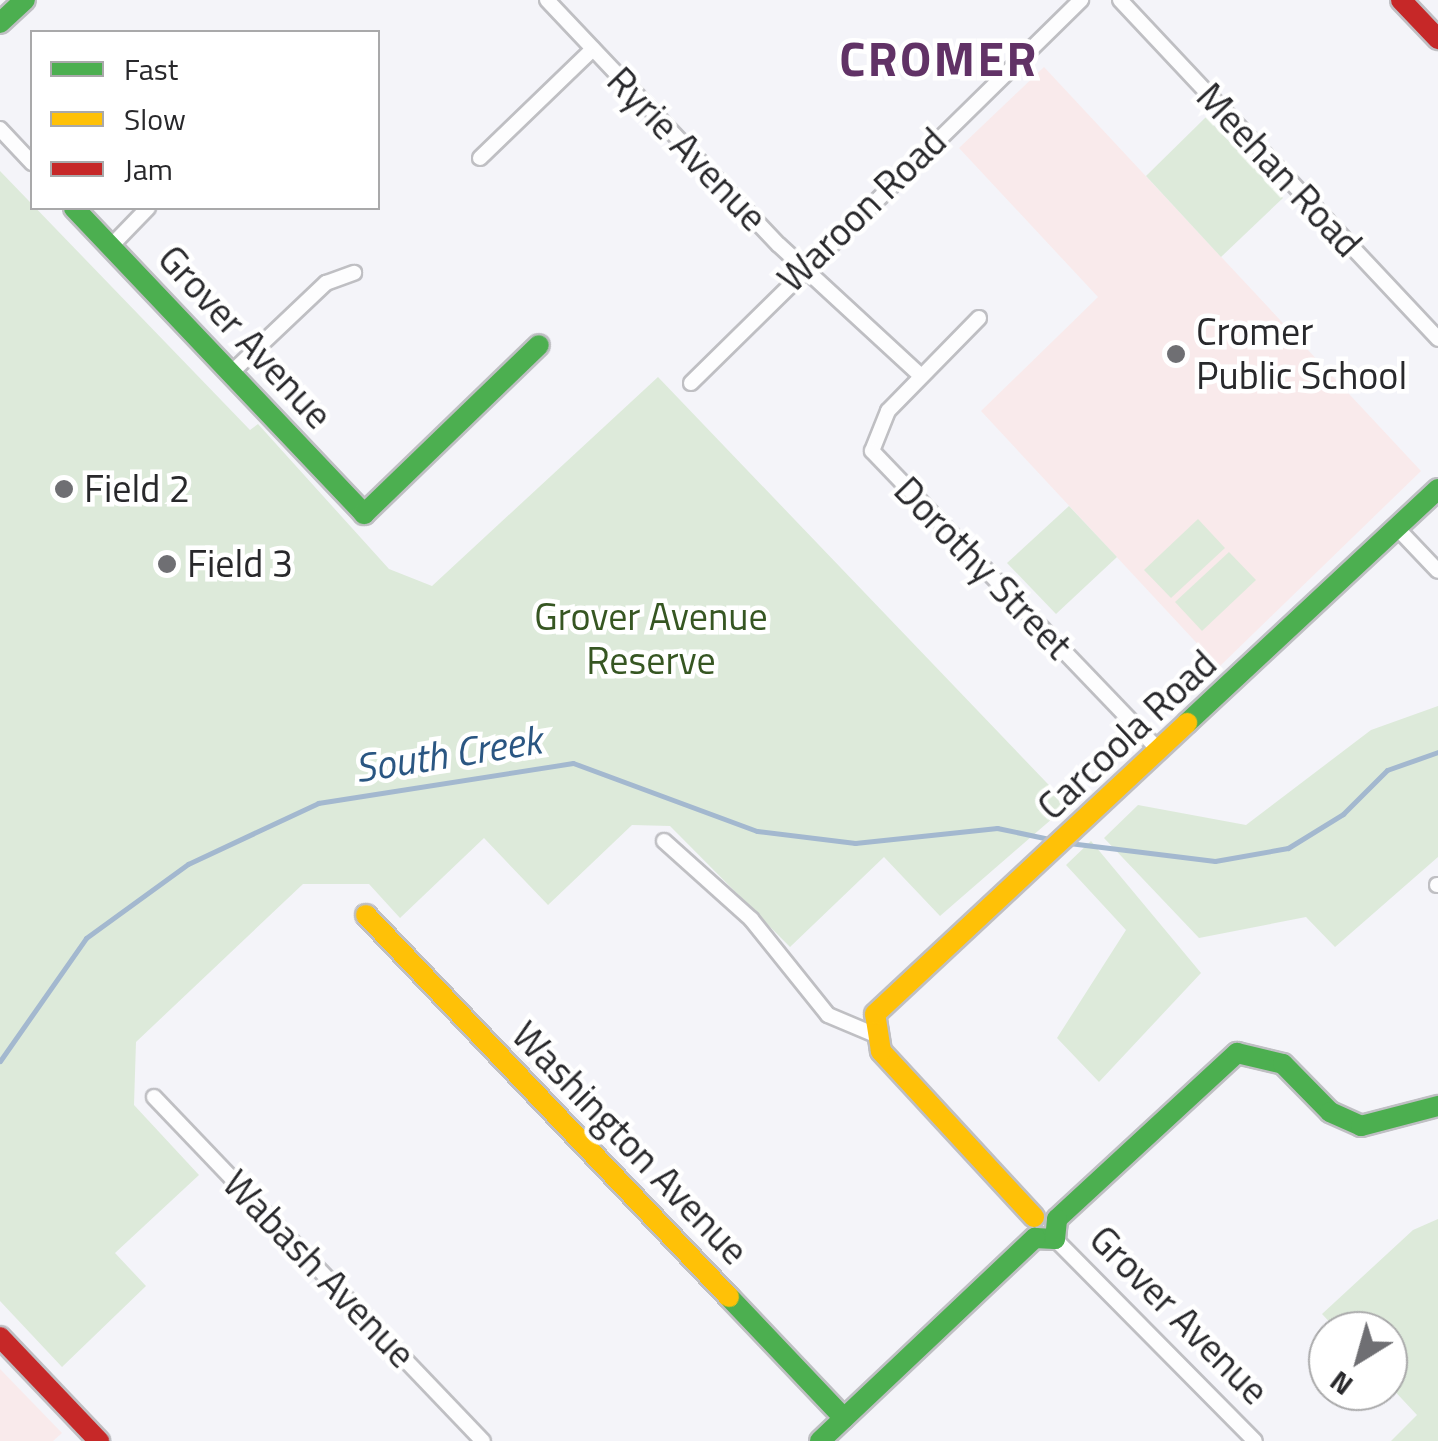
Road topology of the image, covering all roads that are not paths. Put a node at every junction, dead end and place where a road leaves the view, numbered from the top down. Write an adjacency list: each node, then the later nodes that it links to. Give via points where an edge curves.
1 (24, 0): 6 (street)
2 (547, 0): 8 (street, Ryrie Avenue)
3 (1081, 0): 15 (street, Waroon Road)
4 (1120, 0): 18 (street, Meehan Road)
5 (1400, 0): 7 (street)
6 (0, 24)
7 (1438, 39)
8 (593, 49): 10 (street); 15 (street, Ryrie Avenue)
9 (0, 129): 11 (street)
10 (480, 158)
11 (30, 162)
12 (76, 210): 14 (street, Grover Avenue)
13 (146, 210): 14 (street)
14 (110, 246): 20 (street, Grover Avenue)
15 (803, 264): 21 (street, Ryrie Avenue); 22 (street, Waroon Road)
16 (354, 273): 20 (street, via 326,283)
17 (979, 318): 21 (street)
18 (1438, 340)
19 (539, 345): 20 (street, Grover Avenue, via 364,514)
20 (231, 373)
21 (920, 375): 26 (street, Dorothy Street, via 879,423 872,451)
22 (691, 384)
23 (1438, 489): 24 (street, Carcoola Road)
24 (1397, 528): 25 (street); 26 (street, Carcoola Road)
25 (1438, 571)
26 (1160, 751): 29 (street, Carcoola Road, via 887,999)
27 (664, 841): 29 (street, Grover Avenue, via 751,919 828,1015)
28 (366, 916): 34 (street, Washington Avenue)
29 (873, 1034): 32 (street, Grover Avenue)
30 (154, 1096): 36 (street, Wabash Avenue)
31 (1438, 1106): 32 (street, via 1361,1126 1330,1112 1284,1064 1250,1052 1206,1073)
32 (1045, 1228): 34 (street); 38 (street, Grover Avenue)
33 (0, 1337): 35 (street)
34 (844, 1418): 37 (street)
35 (100, 1441)
36 (483, 1441)
37 (820, 1441)
38 (1254, 1441)

